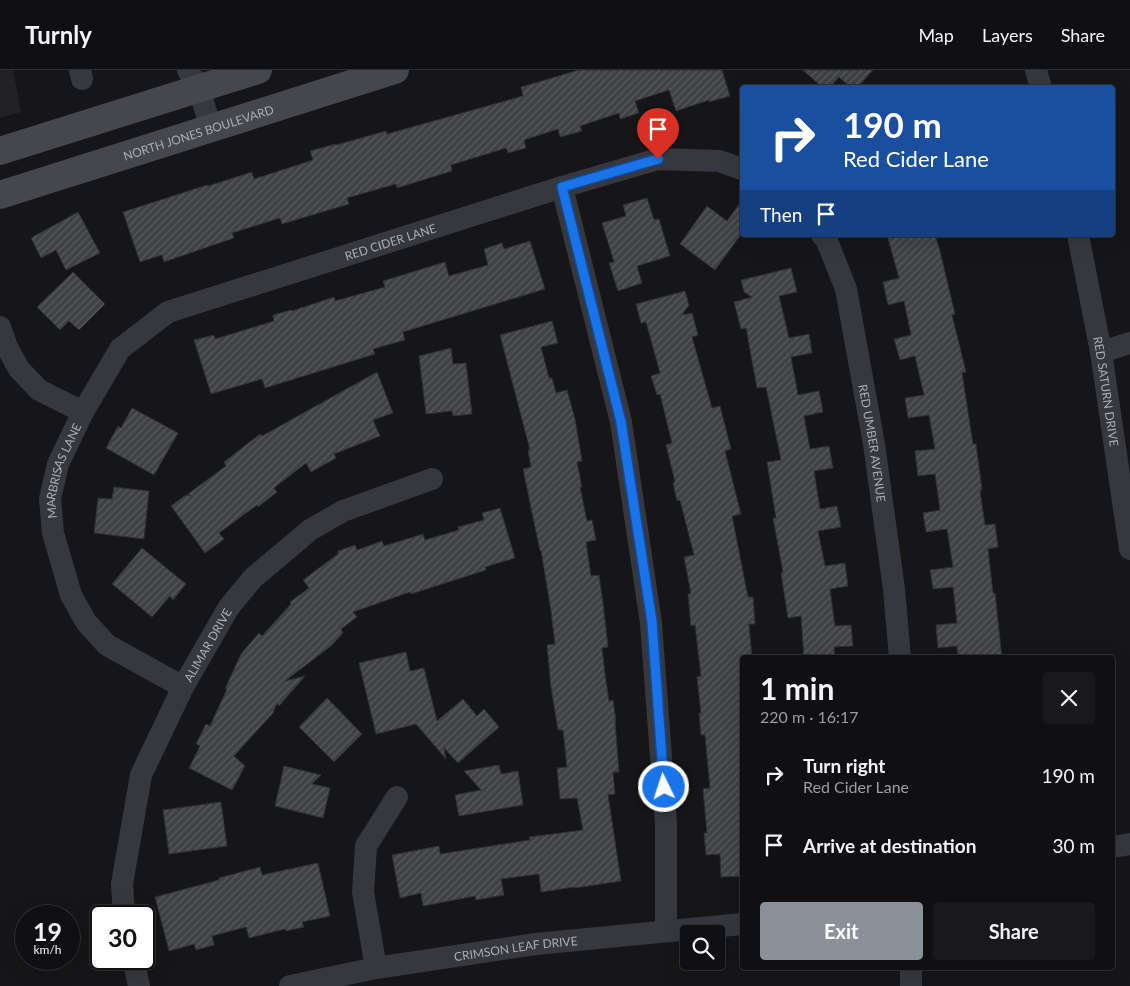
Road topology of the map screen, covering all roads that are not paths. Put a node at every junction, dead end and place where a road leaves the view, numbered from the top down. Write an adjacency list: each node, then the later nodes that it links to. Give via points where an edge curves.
1 (258, 70): 4 (main road)
2 (395, 70): 6 (main road, NORTH JONES BOULEVARD)
3 (1036, 70): 5 (street)
4 (196, 76): 6 (street); 7 (main road)
5 (1040, 85)
6 (211, 128): 10 (main road, NORTH JONES BOULEVARD)
7 (0, 150)
8 (740, 168): 9 (street, RED CIDER LANE, via 719,161 658,159)
9 (562, 187): 16 (street, RED CIDER LANE, via 168,312 120,349); 26 (street, via 621,422 652,622 666,824)
10 (0, 195)
11 (824, 237): 19 (street, RED UMBER AVENUE, via 846,289 876,453)
12 (1078, 237): 15 (street, RED SATURN DRIVE)
13 (0, 327): 16 (street, MARBRISAS LANE, via 19,369 40,390)
14 (1130, 343): 15 (street)
15 (1101, 352): 18 (street, RED SATURN DRIVE)
16 (83, 412): 20 (street, MARBRISAS LANE, via 58,464 50,500 53,533 71,595 86,622 106,645)
17 (432, 479): 20 (street, ALIMAR DRIVE, via 343,511 310,530 253,578 229,607)
18 (1130, 549)
19 (900, 655)
20 (183, 687): 24 (street, ALIMAR DRIVE, via 142,775 122,884)
21 (397, 797): 27 (street, via 366,846 363,892)
22 (1130, 844): 23 (street)
23 (1115, 846)
24 (123, 905)
25 (740, 924): 26 (street, CRIMSON LEAF DRIVE)
26 (666, 931): 27 (street, CRIMSON LEAF DRIVE, via 536,944)
27 (376, 968): 31 (street, CRIMSON LEAF DRIVE)
28 (135, 970): 30 (street)
29 (911, 970): 32 (street)
30 (139, 986)
31 (290, 986)
32 (911, 986)

